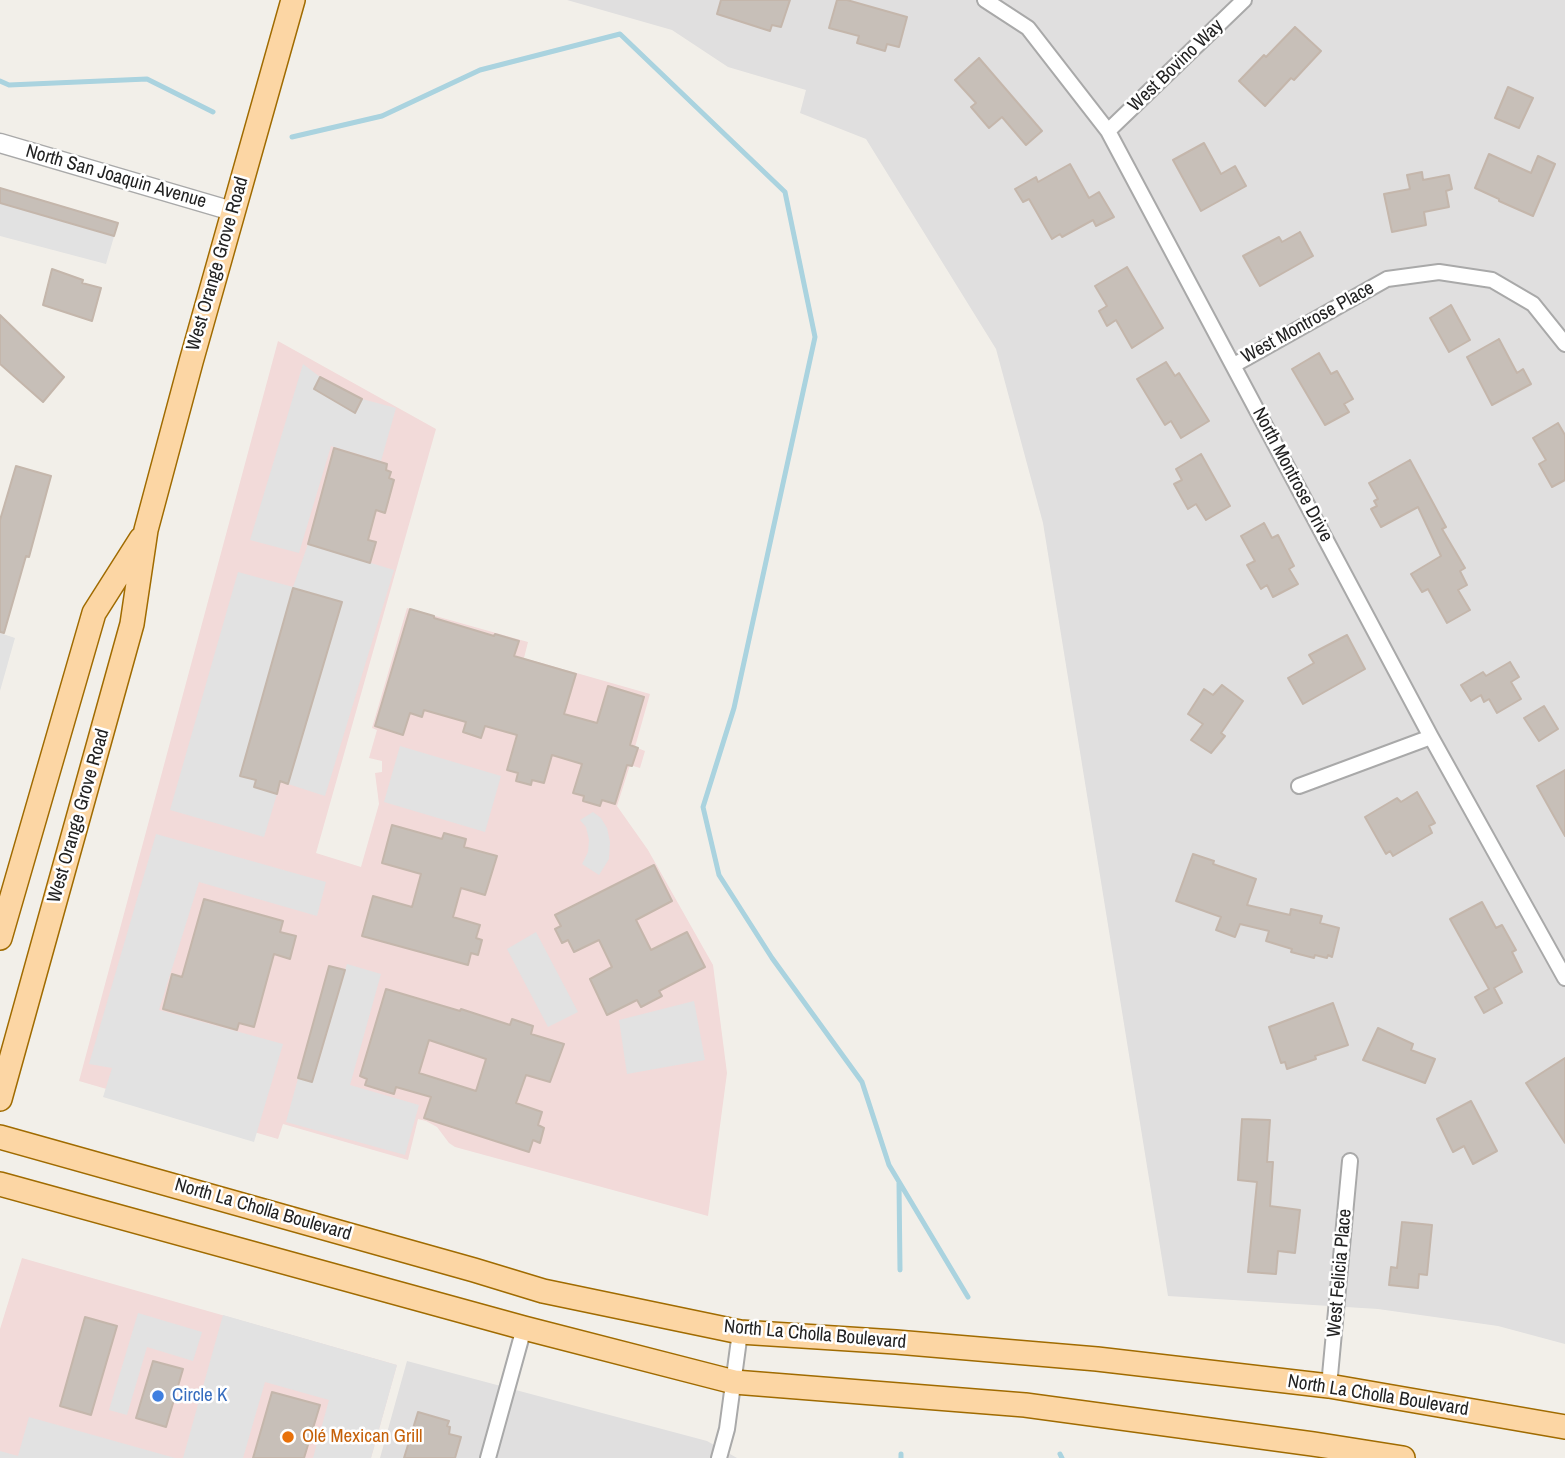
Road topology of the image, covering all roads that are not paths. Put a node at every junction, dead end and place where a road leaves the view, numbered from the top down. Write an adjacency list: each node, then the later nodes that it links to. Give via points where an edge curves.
1 (293, 0): 6 (main road, West Orange Grove Road)
2 (985, 0): 4 (street, North Montrose Drive, via 1028,28)
3 (1244, 0): 4 (street, West Bovino Way)
4 (1108, 131): 8 (street, North Montrose Drive)
5 (0, 143): 6 (street, North San Joaquin Avenue)
6 (232, 211): 9 (main road, West Orange Grove Road)
7 (1565, 344): 8 (street, West Montrose Place, via 1533,304 1492,280 1439,272 1387,279)
8 (1234, 365): 10 (street, North Montrose Drive)
9 (146, 530): 12 (main road, West Orange Grove Road, via 94,613); 14 (main road, West Orange Grove Road, via 132,624)
10 (1431, 737): 11 (street); 13 (street, North Montrose Drive)
11 (1299, 786)
12 (0, 938)
13 (1565, 978)
14 (0, 1099)
15 (0, 1136): 19 (main road, North La Cholla Boulevard, via 543,1291)
16 (1350, 1161): 21 (street, West Felicia Place)
17 (0, 1184): 18 (main road)
18 (524, 1328): 20 (main road); 23 (street)
19 (740, 1332): 20 (street); 21 (main road, North La Cholla Boulevard, via 1097,1359)
20 (734, 1382): 24 (street); 25 (main road, via 1025,1405)
21 (1329, 1386): 22 (main road, North La Cholla Boulevard)
22 (1565, 1427)
23 (488, 1458)
24 (719, 1458)
25 (1403, 1458)

